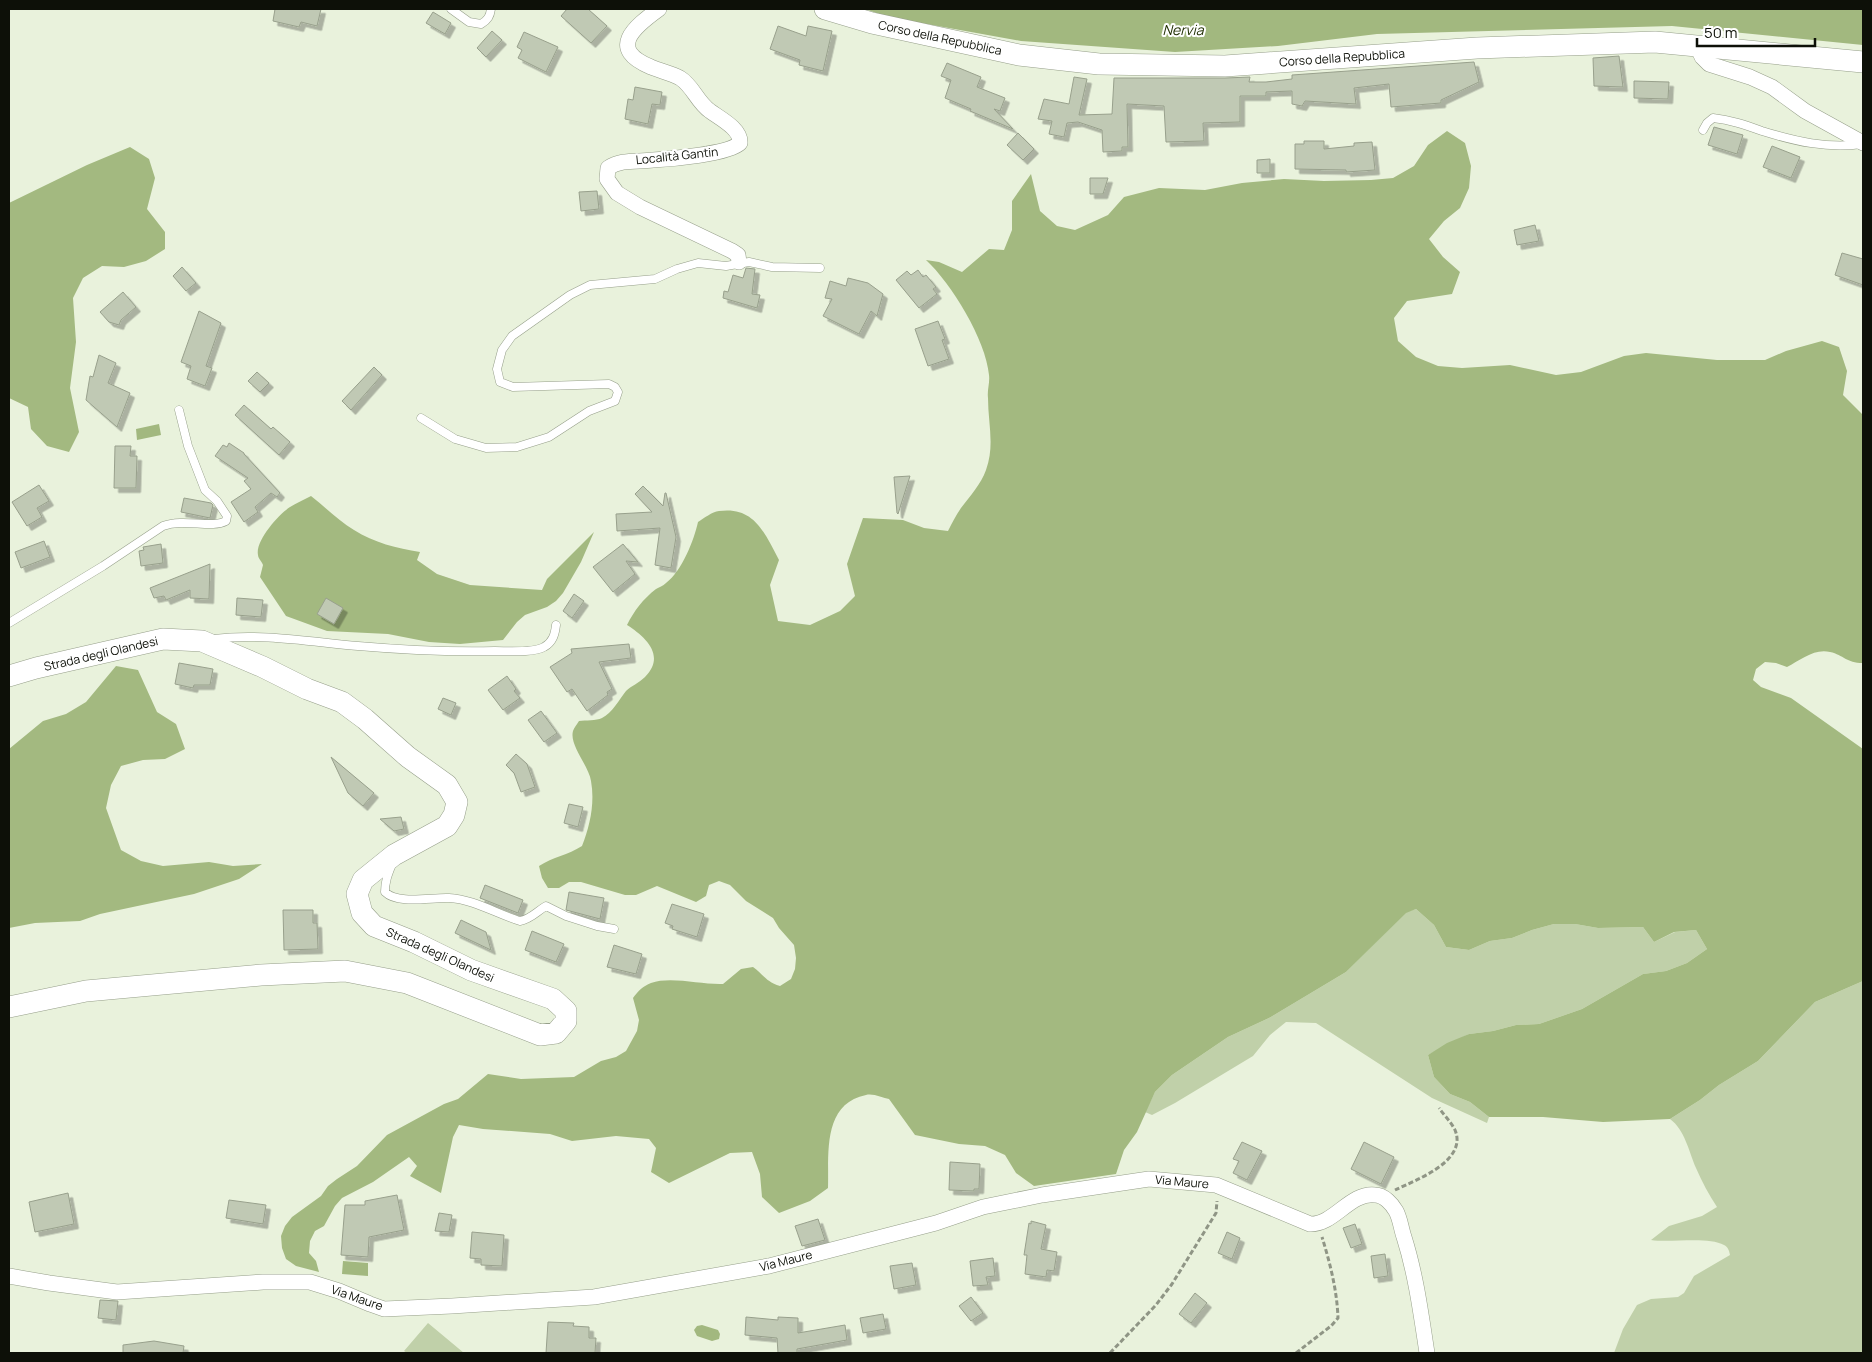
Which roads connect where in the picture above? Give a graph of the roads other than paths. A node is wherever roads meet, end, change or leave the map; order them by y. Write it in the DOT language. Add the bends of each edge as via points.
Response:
graph roads {
  1 [pos="451,9"];
  2 [pos="491,9"];
  3 [pos="659,9"];
  4 [pos="826,9"];
  5 [pos="1696,44"];
  6 [pos="1863,62"];
  7 [pos="1703,130"];
  8 [pos="1863,143"];
  9 [pos="739,262"];
  10 [pos="820,268"];
  11 [pos="179,410"];
  12 [pos="421,418"];
  13 [pos="9,622"];
  14 [pos="556,625"];
  15 [pos="202,641"];
  16 [pos="9,676"];
  17 [pos="394,855"];
  18 [pos="614,929"];
  19 [pos="9,1008"];
  20 [pos="9,1276"];
  21 [pos="1427,1353"];
  1 -- 2 [label="lane" via="475,24 486,21"];
  3 -- 9 [label="street, Località Gantin" via="631,32 627,48 634,58 689,84 705,108 736,131 740,143 736,148 724,151 616,162 608,168 607,180 617,193 640,207 732,250 738,255"];
  4 -- 5 [label="main road, Corso della Repubblica" via="872,23 1019,55 1099,64 1224,66 1477,48 1626,42"];
  5 -- 6 [label="main road, Corso della Repubblica"];
  5 -- 8 [label="street" via="1709,64 1772,87 1805,111"];
  7 -- 8 [label="lane" via="1713,118 1820,144 1844,147"];
  9 -- 10 [label="lane" via="772,267"];
  9 -- 12 [label="lane" via="726,266 698,263 655,279 590,285 570,295 512,336 502,350 497,369 500,382 513,387 609,384 617,389 615,401 589,411 549,437 517,447 486,448 455,439"];
  11 -- 13 [label="lane" via="188,446 205,490 225,513 226,521 214,524 174,522 163,526"];
  14 -- 15 [label="lane" via="551,642 543,648 524,651 449,652 234,637"];
  15 -- 16 [label="main road, Strada degli Olandesi" via="163,639"];
  15 -- 17 [label="main road, Strada degli Olandesi" via="342,702 447,785 457,802 447,826"];
  17 -- 18 [label="lane" via="385,886 385,892 390,896 408,900 462,900 520,921 529,919 546,906 566,916"];
  17 -- 19 [label="main road, Strada degli Olandesi" via="363,880 357,894 362,912 374,926 471,970 553,998 566,1011 566,1021 556,1032 540,1035 407,983 345,971 86,991"];
  20 -- 21 [label="street, Via Maure" via="117,1292 310,1282 384,1308 594,1297 768,1266 936,1223 983,1207 1149,1180 1216,1185 1310,1224 1326,1221 1364,1197 1376,1195 1386,1199 1396,1210 1414,1267"];
}
